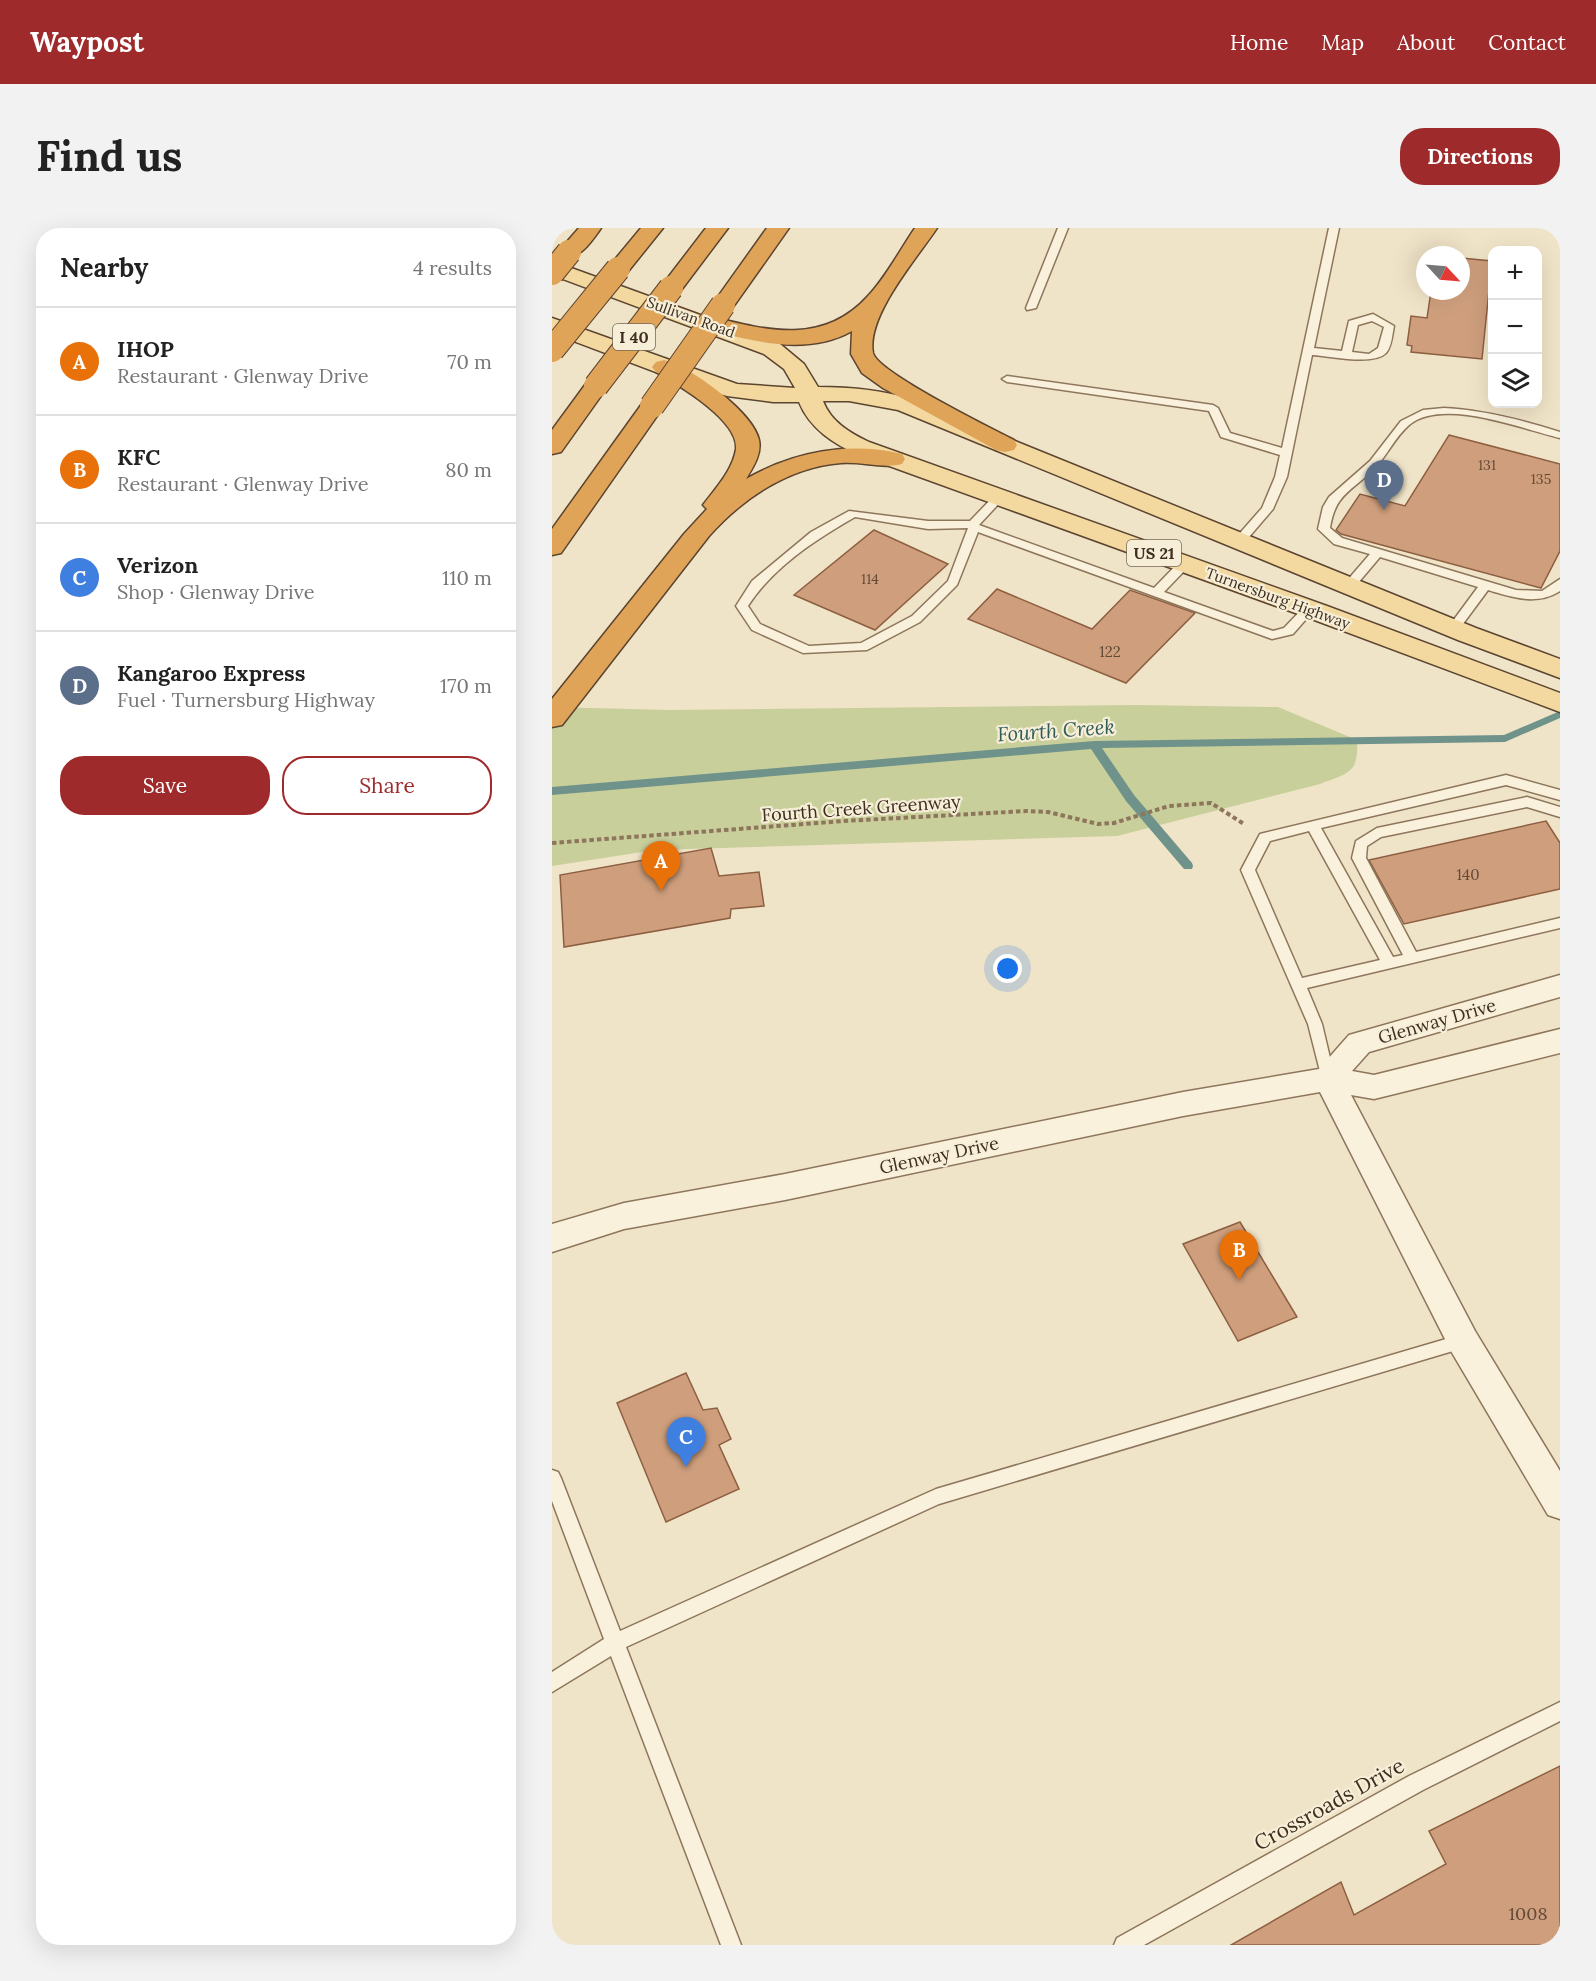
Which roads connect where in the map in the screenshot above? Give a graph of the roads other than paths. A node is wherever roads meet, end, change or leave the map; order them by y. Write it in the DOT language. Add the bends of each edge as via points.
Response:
graph roads {
  1 [pos="590,228"];
  2 [pos="652,228"];
  3 [pos="717,228"];
  4 [pos="778,228"];
  5 [pos="926,228"];
  6 [pos="1063,228"];
  7 [pos="1334,228"];
  8 [pos="552,270"];
  9 [pos="878,298"];
  10 [pos="1031,308"];
  11 [pos="705,322"];
  12 [pos="552,325"];
  13 [pos="552,350"];
  14 [pos="1308,351"];
  15 [pos="1346,354"];
  16 [pos="664,367"];
  17 [pos="1007,379"];
  18 [pos="809,394"];
  19 [pos="1560,435"];
  20 [pos="1005,446"];
  21 [pos="552,447"];
  22 [pos="1287,453"];
  23 [pos="893,459"];
  24 [pos="999,497"];
  25 [pos="974,526"];
  26 [pos="1239,541"];
  27 [pos="688,546"];
  28 [pos="552,548"];
  29 [pos="1376,554"];
  30 [pos="1184,564"];
  31 [pos="1349,586"];
  32 [pos="1485,586"];
  33 [pos="1557,587"];
  34 [pos="1155,594"];
  35 [pos="1309,609"];
  36 [pos="1460,632"];
  37 [pos="1560,669"];
  38 [pos="1560,703"];
  39 [pos="552,718"];
  40 [pos="1560,795"];
  41 [pos="1560,812"];
  42 [pos="1313,826"];
  43 [pos="1560,922"];
  44 [pos="1412,958"];
  45 [pos="1389,963"];
  46 [pos="1298,985"];
  47 [pos="1560,986"];
  48 [pos="1560,1041"];
  49 [pos="1328,1078"];
  50 [pos="552,1238"];
  51 [pos="1463,1341"];
  52 [pos="552,1478"];
  53 [pos="1560,1503"];
  54 [pos="616,1642"];
  55 [pos="552,1683"];
  56 [pos="1560,1711"];
  57 [pos="731,1945"];
  58 [pos="1124,1945"];
  1 -- 8 [label="highway, bridge"];
  2 -- 13 [label="highway, bridge"];
  3 -- 21 [label="highway, I 40, bridge"];
  4 -- 28 [label="highway, bridge"];
  5 -- 9 [label="highway"];
  6 -- 10 [label="lane"];
  7 -- 14 [label="lane"];
  8 -- 11 [label="main road, Sullivan Road / US 21"];
  9 -- 11 [label="highway" via="846,327 810,337 770,337"];
  9 -- 20 [label="highway" via="862,336 862,354 870,368"];
  11 -- 18 [label="main road, Sullivan Road / US 21" via="784,357 797,369"];
  12 -- 16 [label="main road, US 21"];
  14 -- 15 [label="lane"];
  14 -- 22 [label="lane"];
  15 -- 15 [label="lane" via="1379,355 1389,326 1373,317 1353,323"];
  16 -- 18 [label="main road, US 21" via="735,391"];
  16 -- 27 [label="highway" via="726,412 748,440 741,466"];
  17 -- 22 [label="lane" via="1213,408 1225,435"];
  18 -- 20 [label="main road, US 21" via="886,399"];
  18 -- 23 [label="main road, Sullivan Road / US 21" via="817,414 833,430 860,447"];
  19 -- 29 [label="lane" via="1464,412 1413,417 1397,430 1366,471 1336,495 1325,515 1323,530 1338,541"];
  20 -- 26 [label="main road, Turnersburg Highway / US 21"];
  22 -- 26 [label="lane" via="1273,500"];
  23 -- 24 [label="main road, Turnersburg Highway / US 21"];
  23 -- 27 [label="highway" via="841,455 787,467 728,503"];
  24 -- 25 [label="lane"];
  24 -- 30 [label="main road, Turnersburg Highway / US 21"];
  25 -- 25 [label="lane" via="953,582 916,620 863,647 807,650 756,627 742,606 756,584 814,535 853,513 928,525"];
  25 -- 34 [label="lane"];
  26 -- 31 [label="main road, Turnersburg Highway / US 21"];
  27 -- 39 [label="highway"];
  29 -- 31 [label="lane"];
  29 -- 32 [label="lane"];
  30 -- 34 [label="lane"];
  30 -- 35 [label="main road, Turnersburg Highway / US 21"];
  31 -- 36 [label="main road, Turnersburg Highway / US 21"];
  32 -- 33 [label="lane" via="1537,597"];
  32 -- 36 [label="lane"];
  34 -- 35 [label="lane" via="1280,636"];
  35 -- 38 [label="main road, Turnersburg Highway / US 21"];
  36 -- 37 [label="main road, Turnersburg Highway / US 21"];
  40 -- 42 [label="lane" via="1506,780"];
  41 -- 44 [label="lane" via="1527,802 1377,833 1361,844 1359,858"];
  42 -- 45 [label="lane"];
  42 -- 46 [label="lane" via="1265,837 1248,870"];
  43 -- 44 [label="lane"];
  44 -- 45 [label="lane"];
  45 -- 46 [label="lane"];
  46 -- 49 [label="lane" via="1315,1024"];
  47 -- 49 [label="street, Glenway Drive" via="1359,1042"];
  48 -- 49 [label="street, Glenway Drive" via="1374,1087"];
  49 -- 50 [label="street, Glenway Drive" via="624,1216"];
  49 -- 51 [label="street"];
  51 -- 53 [label="street"];
  51 -- 54 [label="lane" via="936,1497"];
  52 -- 54 [label="lane"];
  54 -- 55 [label="lane"];
  54 -- 57 [label="lane"];
  56 -- 58 [label="lane, Crossroads Drive" via="1416,1783"];
}
